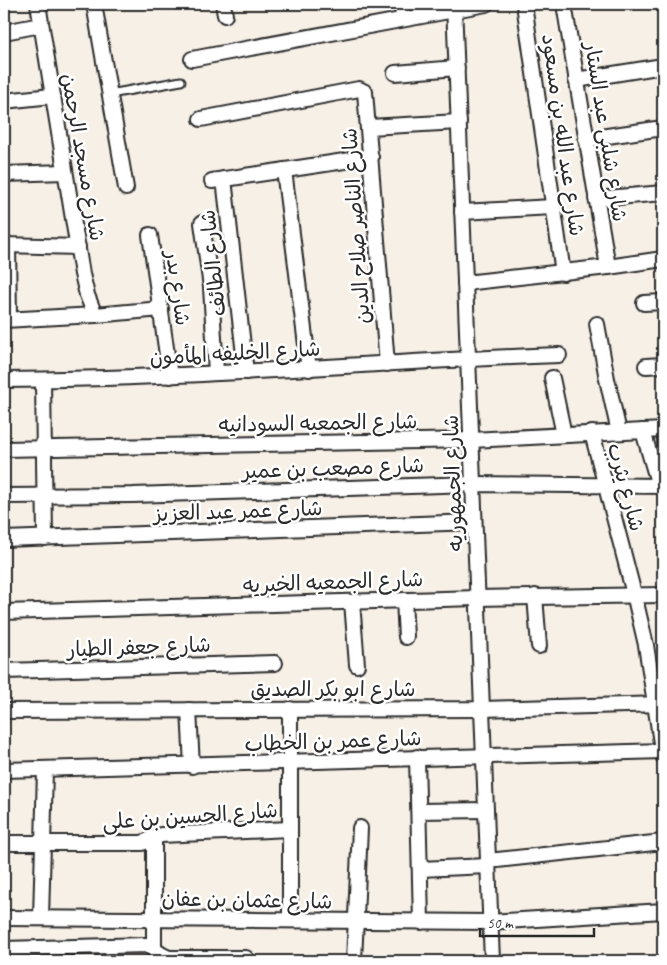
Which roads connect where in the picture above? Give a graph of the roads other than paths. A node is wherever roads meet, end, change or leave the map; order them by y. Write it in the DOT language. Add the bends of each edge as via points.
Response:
graph roads {
  1 [pos="38,4"];
  2 [pos="94,4"];
  3 [pos="401,4"];
  4 [pos="486,4"];
  5 [pos="524,4"];
  6 [pos="564,4"];
  7 [pos="454,6"];
  8 [pos="404,18"];
  9 [pos="41,25"];
  10 [pos="4,32"];
  11 [pos="192,59"];
  12 [pos="663,66"];
  13 [pos="456,68"];
  14 [pos="395,73"];
  15 [pos="576,80"];
  16 [pos="181,81"];
  17 [pos="110,94"];
  18 [pos="52,96"];
  19 [pos="4,101"];
  20 [pos="201,119"];
  21 [pos="459,122"];
  22 [pos="369,126"];
  23 [pos="663,128"];
  24 [pos="586,139"];
  25 [pos="371,157"];
  26 [pos="284,170"];
  27 [pos="65,172"];
  28 [pos="4,174"];
  29 [pos="126,188"];
  30 [pos="663,193"];
  31 [pos="596,199"];
  32 [pos="553,206"];
  33 [pos="462,212"];
  34 [pos="202,223"];
  35 [pos="150,235"];
  36 [pos="6,245"];
  37 [pos="78,247"];
  38 [pos="663,259"];
  39 [pos="608,267"];
  40 [pos="563,273"];
  41 [pos="465,283"];
  42 [pos="663,302"];
  43 [pos="644,303"];
  44 [pos="160,309"];
  45 [pos="95,315"];
  46 [pos="6,320"];
  47 [pos="597,324"];
  48 [pos="558,355"];
  49 [pos="468,358"];
  50 [pos="387,364"];
  51 [pos="663,365"];
  52 [pos="646,366"];
  53 [pos="309,369"];
  54 [pos="246,372"];
  55 [pos="216,373"];
  56 [pos="170,376"];
  57 [pos="552,378"];
  58 [pos="4,380"];
  59 [pos="43,380"];
  60 [pos="663,430"];
  61 [pos="643,431"];
  62 [pos="619,432"];
  63 [pos="592,433"];
  64 [pos="564,435"];
  65 [pos="471,440"];
  66 [pos="44,449"];
  67 [pos="4,450"];
  68 [pos="473,484"];
  69 [pos="605,486"];
  70 [pos="661,486"];
  71 [pos="4,496"];
  72 [pos="45,496"];
  73 [pos="474,522"];
  74 [pos="45,538"];
  75 [pos="4,539"];
  76 [pos="634,594"];
  77 [pos="663,595"];
  78 [pos="536,596"];
  79 [pos="477,598"];
  80 [pos="404,600"];
  81 [pos="352,602"];
  82 [pos="4,612"];
  83 [pos="406,637"];
  84 [pos="539,646"];
  85 [pos="275,663"];
  86 [pos="358,665"];
  87 [pos="4,671"];
  88 [pos="660,704"];
  89 [pos="290,709"];
  90 [pos="482,709"];
  91 [pos="189,710"];
  92 [pos="4,711"];
  93 [pos="663,752"];
  94 [pos="418,757"];
  95 [pos="484,757"];
  96 [pos="290,762"];
  97 [pos="192,766"];
  98 [pos="4,770"];
  99 [pos="46,770"];
  100 [pos="486,810"];
  101 [pos="419,811"];
  102 [pos="360,828"];
  103 [pos="289,829"];
  104 [pos="154,837"];
  105 [pos="44,842"];
  106 [pos="663,842"];
  107 [pos="4,843"];
  108 [pos="488,863"];
  109 [pos="420,868"];
  110 [pos="663,911"];
  111 [pos="4,918"];
  112 [pos="41,918"];
  113 [pos="154,919"];
  114 [pos="290,920"];
  115 [pos="356,921"];
  116 [pos="421,922"];
  117 [pos="490,922"];
  118 [pos="4,949"];
  119 [pos="154,950"];
  120 [pos="246,958"];
  121 [pos="354,961"];
  122 [pos="492,961"];
  1 -- 9 [label="street, شارع مسجد الرحمن"];
  2 -- 17 [label="street"];
  3 -- 8 [label="street"];
  4 -- 7 [label="street"];
  5 -- 32 [label="street, شارع عبد الله بن مسعود"];
  6 -- 15 [label="street, شارع شلبى عبد الستار"];
  7 -- 8 [label="street"];
  7 -- 13 [label="street, شارع الجمهوريه"];
  8 -- 11 [label="street"];
  9 -- 10 [label="street"];
  9 -- 18 [label="street, شارع مسجد الرحمن"];
  12 -- 15 [label="street"];
  13 -- 14 [label="street"];
  13 -- 21 [label="street, شارع الجمهوريه"];
  15 -- 24 [label="street, شارع شلبى عبد الستار"];
  16 -- 17 [label="lane"];
  17 -- 29 [label="street"];
  18 -- 19 [label="street"];
  18 -- 27 [label="street, شارع مسجد الرحمن"];
  20 -- 22 [label="street, شارع الناصر صلاح الدين" via="359,89 366,94"];
  21 -- 22 [label="street"];
  21 -- 33 [label="street, شارع الجمهوريه"];
  22 -- 25 [label="street, شارع الناصر صلاح الدين"];
  23 -- 24 [label="street"];
  24 -- 31 [label="street, شارع شلبى عبد الستار"];
  25 -- 26 [label="street"];
  25 -- 50 [label="street, شارع الناصر صلاح الدين"];
  26 -- 53 [label="street"];
  26 -- 54 [label="street, شارع الطائف" via="218,180"];
  27 -- 28 [label="street"];
  27 -- 37 [label="street, شارع مسجد الرحمن"];
  30 -- 31 [label="street"];
  31 -- 39 [label="street, شارع شلبى عبد الستار"];
  32 -- 33 [label="street"];
  32 -- 40 [label="street, شارع عبد الله بن مسعود"];
  33 -- 41 [label="street, شارع الجمهوريه"];
  34 -- 55 [label="street"];
  35 -- 44 [label="street, شارع بدر"];
  36 -- 37 [label="street"];
  36 -- 46 [label="street"];
  37 -- 45 [label="street, شارع مسجد الرحمن"];
  38 -- 39 [label="street"];
  39 -- 40 [label="street"];
  40 -- 41 [label="street"];
  41 -- 49 [label="street, شارع الجمهوريه"];
  42 -- 43 [label="street"];
  44 -- 45 [label="street"];
  44 -- 56 [label="street, شارع بدر"];
  45 -- 46 [label="street"];
  47 -- 62 [label="street"];
  48 -- 49 [label="street, شارع الخليفه المأمون"];
  49 -- 50 [label="street, شارع الخليفه المأمون"];
  49 -- 65 [label="street, شارع الجمهوريه"];
  50 -- 53 [label="street, شارع الخليفه المأمون"];
  51 -- 52 [label="street"];
  53 -- 54 [label="street, شارع الخليفه المأمون"];
  54 -- 55 [label="street, شارع الخليفه المأمون"];
  55 -- 56 [label="street, شارع الخليفه المأمون"];
  56 -- 59 [label="street, شارع الخليفه المأمون"];
  57 -- 64 [label="street"];
  58 -- 59 [label="street, شارع الخليفه المأمون"];
  59 -- 66 [label="street"];
  60 -- 61 [label="street, شارع الجمعيه السودانيه"];
  61 -- 62 [label="street, شارع الجمعيه السودانيه"];
  61 -- 70 [label="street"];
  62 -- 63 [label="street, شارع الجمعيه السودانيه"];
  63 -- 64 [label="street, شارع الجمعيه السودانيه"];
  63 -- 69 [label="street, شارع يثرب"];
  64 -- 65 [label="street, شارع الجمعيه السودانيه"];
  65 -- 66 [label="street, شارع الجمعيه السودانيه"];
  65 -- 68 [label="street, شارع الجمهوريه"];
  66 -- 67 [label="street, شارع الجمعيه السودانيه"];
  66 -- 72 [label="street"];
  68 -- 69 [label="street, شارع مصعب بن عمير"];
  68 -- 72 [label="street, شارع مصعب بن عمير"];
  68 -- 73 [label="street, شارع الجمهوريه"];
  69 -- 70 [label="street, شارع مصعب بن عمير"];
  69 -- 76 [label="street, شارع يثرب"];
  71 -- 72 [label="street, شارع مصعب بن عمير"];
  72 -- 74 [label="street"];
  73 -- 74 [label="street, شارع عمر عبد العزيز"];
  73 -- 79 [label="street, شارع الجمهوريه"];
  74 -- 75 [label="street, شارع عمر عبد العزيز"];
  76 -- 77 [label="street, شارع الجمعيه الخيريه"];
  76 -- 78 [label="street, شارع الجمعيه الخيريه"];
  76 -- 88 [label="street, شارع يثرب"];
  78 -- 79 [label="street, شارع الجمعيه الخيريه"];
  78 -- 84 [label="street"];
  79 -- 80 [label="street, شارع الجمعيه الخيريه"];
  79 -- 90 [label="street, شارع الجمهوريه"];
  80 -- 81 [label="street, شارع الجمعيه الخيريه"];
  80 -- 83 [label="street"];
  81 -- 82 [label="street, شارع الجمعيه الخيريه"];
  81 -- 86 [label="street"];
  85 -- 87 [label="street, شارع جعفر الطيار"];
  88 -- 90 [label="street, شارع ابو بكر الصديق"];
  88 -- 93 [label="street, شارع يثرب"];
  89 -- 90 [label="street, شارع ابو بكر الصديق"];
  89 -- 91 [label="street, شارع ابو بكر الصديق"];
  89 -- 96 [label="street"];
  90 -- 95 [label="street, شارع الجمهوريه"];
  91 -- 92 [label="street, شارع ابو بكر الصديق"];
  91 -- 97 [label="street"];
  93 -- 95 [label="street, شارع عمر بن الخطاب"];
  94 -- 95 [label="street, شارع عمر بن الخطاب"];
  94 -- 96 [label="street, شارع عمر بن الخطاب"];
  94 -- 101 [label="street"];
  95 -- 100 [label="street, شارع الجمهوريه"];
  96 -- 97 [label="street, شارع عمر بن الخطاب"];
  96 -- 103 [label="street"];
  97 -- 99 [label="street, شارع عمر بن الخطاب"];
  98 -- 99 [label="street, شارع عمر بن الخطاب"];
  99 -- 105 [label="street"];
  100 -- 101 [label="street"];
  100 -- 108 [label="street, شارع الجمهوريه"];
  101 -- 109 [label="street"];
  102 -- 115 [label="street"];
  103 -- 104 [label="street, شارع الحسين بن على"];
  103 -- 114 [label="street"];
  104 -- 105 [label="street, شارع الحسين بن على" via="142,843"];
  104 -- 113 [label="street"];
  105 -- 107 [label="street, شارع الحسين بن على"];
  105 -- 112 [label="street"];
  106 -- 108 [label="street"];
  108 -- 109 [label="street"];
  108 -- 117 [label="street, شارع الجمهوريه"];
  109 -- 116 [label="street"];
  110 -- 117 [label="street, شارع عثمان بن عفان"];
  111 -- 112 [label="street, شارع عثمان بن عفان"];
  112 -- 113 [label="street, شارع عثمان بن عفان"];
  113 -- 114 [label="street, شارع عثمان بن عفان"];
  113 -- 119 [label="street"];
  114 -- 115 [label="street, شارع عثمان بن عفان"];
  115 -- 116 [label="street, شارع عثمان بن عفان"];
  115 -- 121 [label="street"];
  116 -- 117 [label="street, شارع عثمان بن عفان"];
  117 -- 122 [label="street, شارع الجمهوريه"];
  118 -- 119 [label="street" via="146,946"];
  119 -- 120 [label="street" via="170,958"];
}
